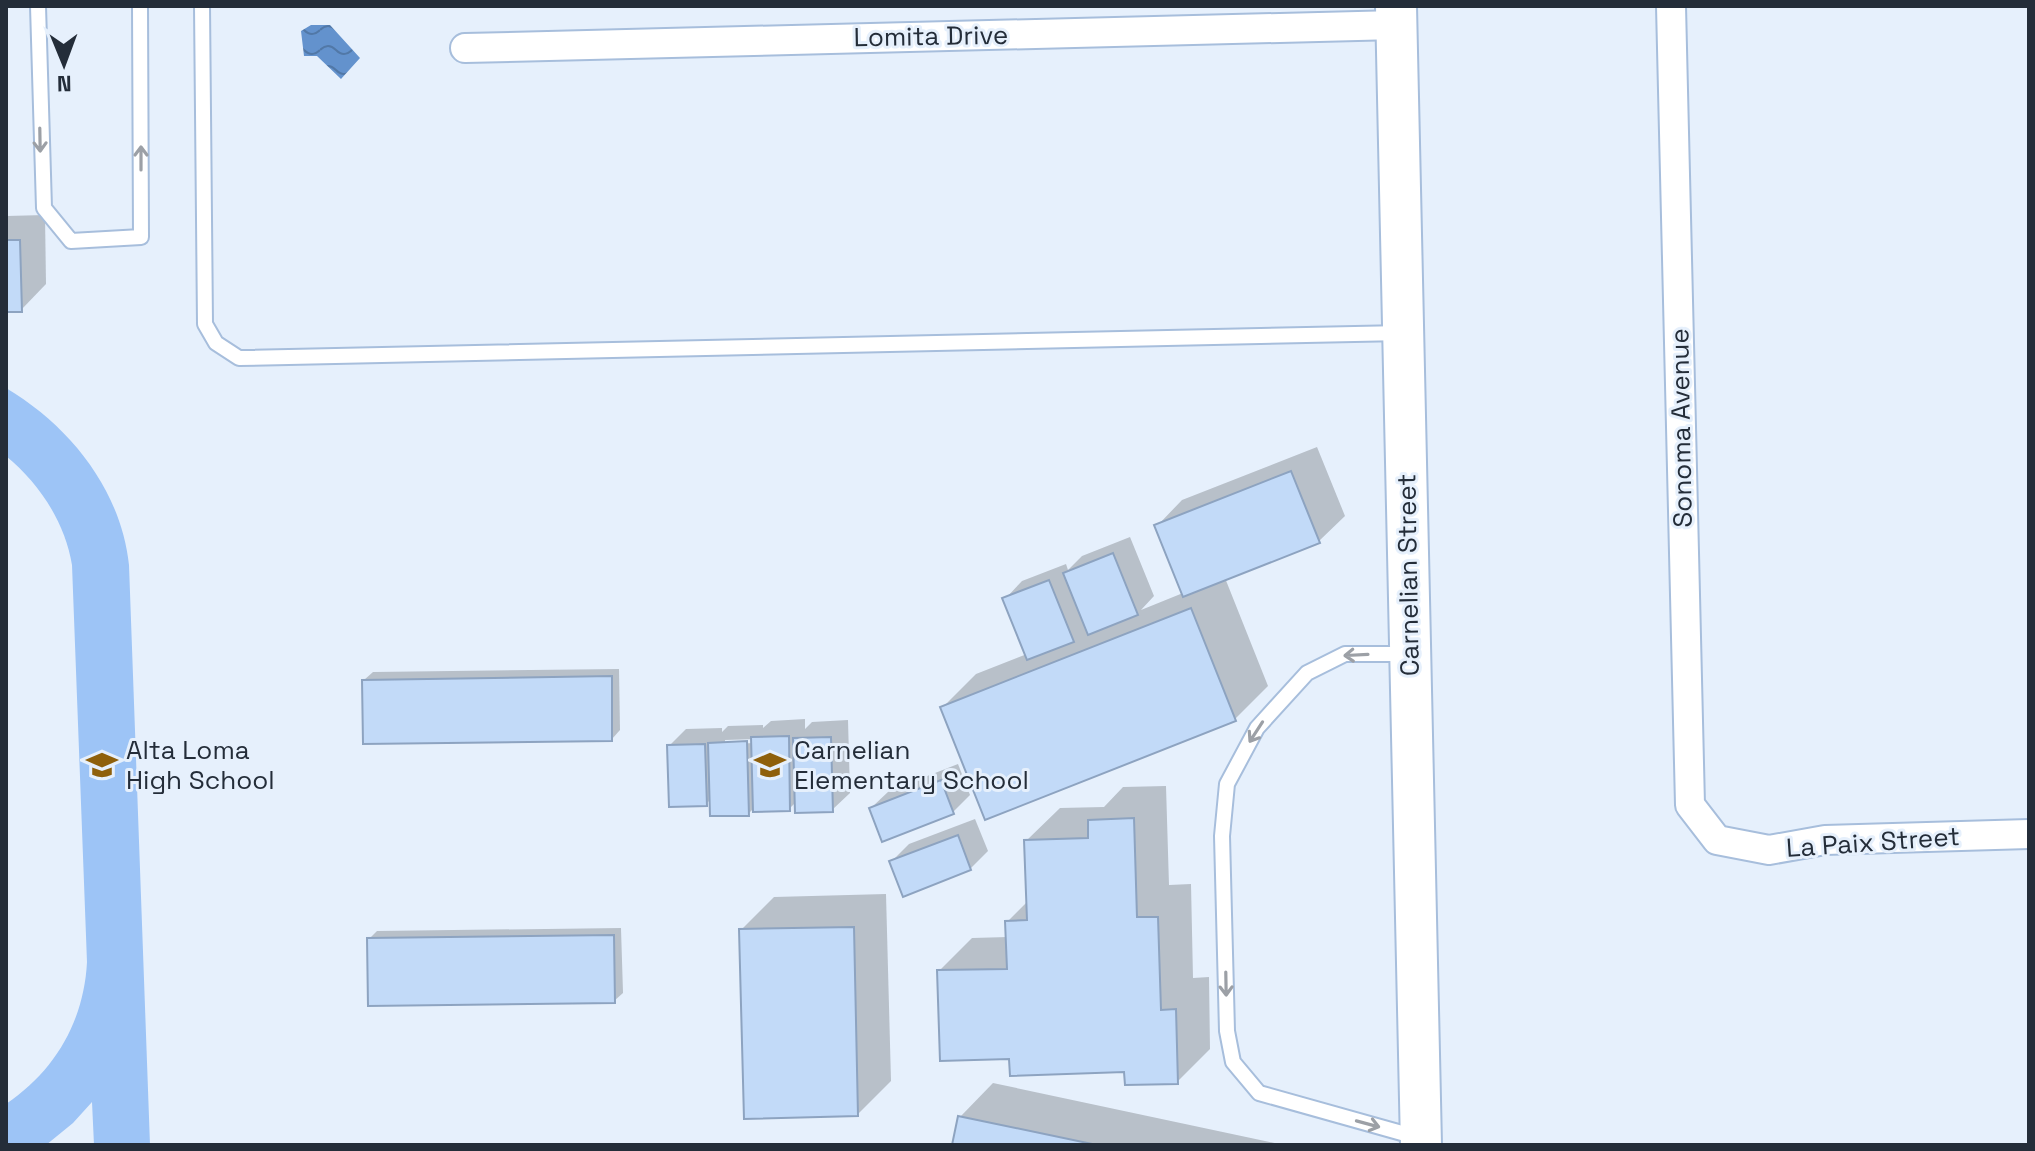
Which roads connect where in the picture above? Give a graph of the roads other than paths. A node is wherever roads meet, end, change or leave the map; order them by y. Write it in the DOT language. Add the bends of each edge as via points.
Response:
graph roads {
  1 [pos="38,6"];
  2 [pos="140,6"];
  3 [pos="202,6"];
  4 [pos="1671,6"];
  5 [pos="1397,16"];
  6 [pos="465,48"];
  7 [pos="1403,333"];
  8 [pos="1410,654"];
  9 [pos="2029,834"];
  10 [pos="1717,840"];
  11 [pos="1420,1142"];
  1 -- 2 [label="lane, one-way" via="44,208 71,241 141,237"];
  3 -- 7 [label="lane" via="205,324 216,343 239,358"];
  4 -- 10 [label="street, Sonoma Avenue" via="1690,805"];
  5 -- 6 [label="street, Lomita Drive"];
  5 -- 7 [label="main road, Carnelian Street"];
  7 -- 8 [label="main road, Carnelian Street"];
  8 -- 11 [label="main road, Carnelian Street"];
  8 -- 11 [label="lane, one-way" via="1345,654 1307,673 1257,728 1227,784 1222,836 1227,1031 1233,1062 1259,1093"];
  9 -- 10 [label="street, La Paix Street" via="1825,840 1769,850"];
}
